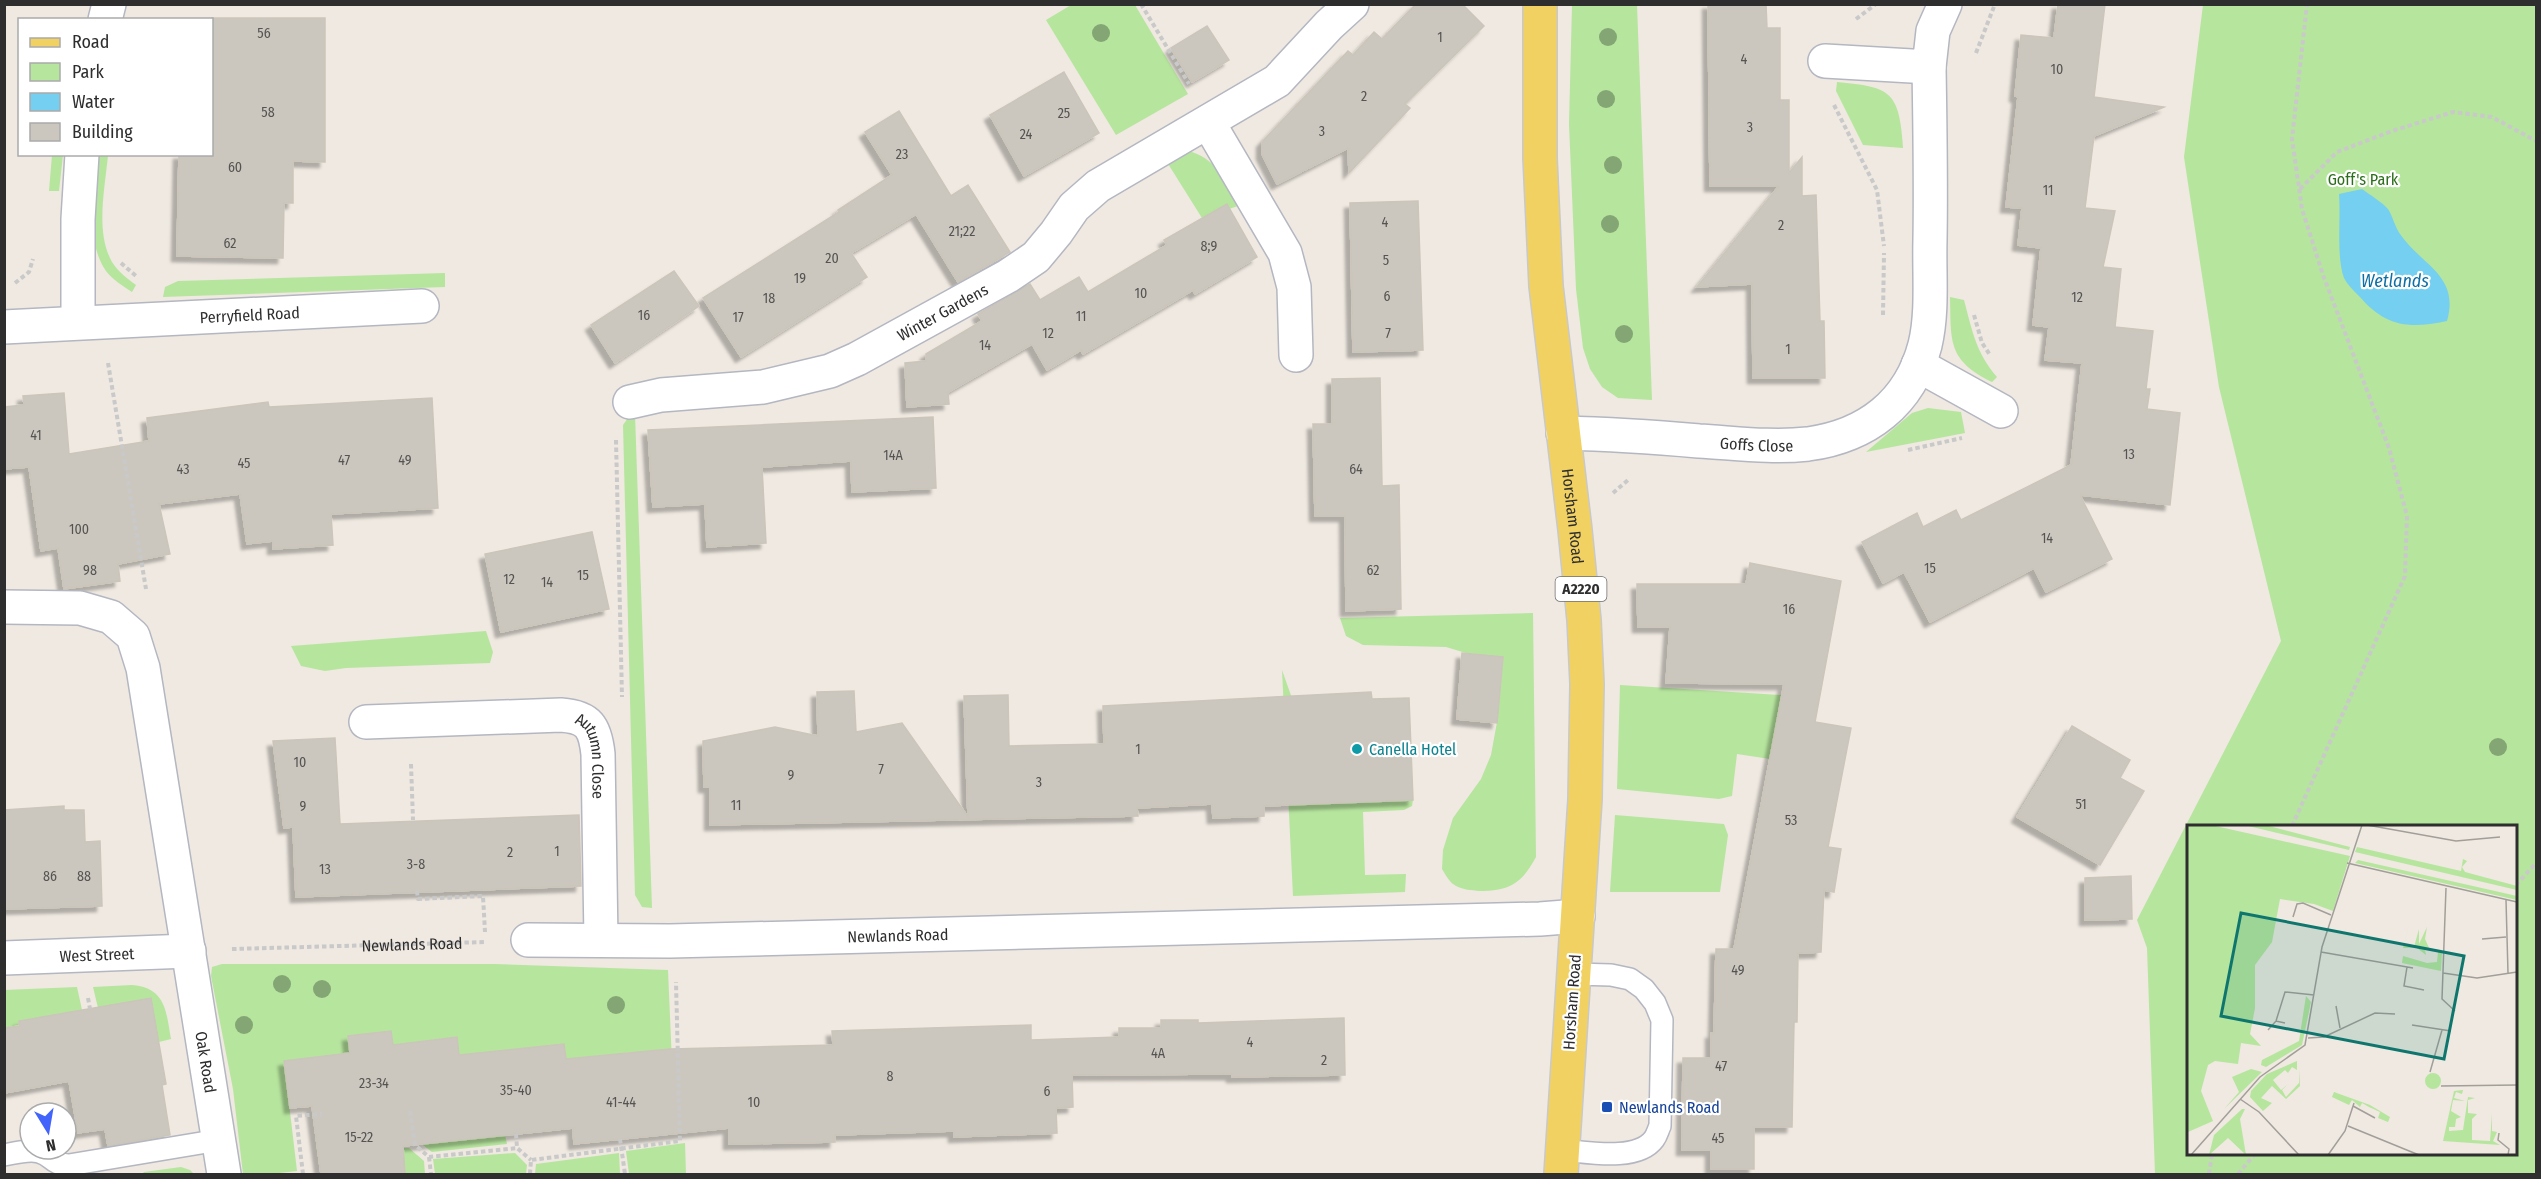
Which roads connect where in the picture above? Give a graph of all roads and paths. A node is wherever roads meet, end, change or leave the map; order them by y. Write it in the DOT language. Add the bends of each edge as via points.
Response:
graph roads {
  1 [pos="1141,4"];
  2 [pos="1352,4"];
  3 [pos="1540,4"];
  4 [pos="1876,4"];
  5 [pos="1945,4"];
  6 [pos="2307,4"];
  7 [pos="1825,61"];
  8 [pos="1929,67"];
  9 [pos="1208,122"];
  10 [pos="2536,141"];
  11 [pos="82,156"];
  12 [pos="2300,190"];
  13 [pos="118,258"];
  14 [pos="422,306"];
  15 [pos="1883,319"];
  16 [pos="128,321"];
  17 [pos="78,322"];
  18 [pos="4,327"];
  19 [pos="1296,355"];
  20 [pos="1918,365"];
  21 [pos="630,402"];
  22 [pos="2001,411"];
  23 [pos="1563,433"];
  24 [pos="146,590"];
  25 [pos="4,607"];
  26 [pos="622,706"];
  27 [pos="409,720"];
  28 [pos="366,722"];
  29 [pos="413,820"];
  30 [pos="2292,825"];
  31 [pos="2536,863"];
  32 [pos="2517,884"];
  33 [pos="417,891"];
  34 [pos="1578,916"];
  35 [pos="528,940"];
  36 [pos="601,940"];
  37 [pos="675,940"];
  38 [pos="485,942"];
  39 [pos="230,949"];
  40 [pos="189,951"];
  41 [pos="4,958"];
  42 [pos="1575,974"];
  43 [pos="410,1111"];
  44 [pos="322,1114"];
  45 [pos="516,1134"];
  46 [pos="620,1139"];
  47 [pos="219,1140"];
  48 [pos="517,1148"];
  49 [pos="622,1148"];
  50 [pos="4,1155"];
  51 [pos="2212,1155"];
  52 [pos="2254,1155"];
  53 [pos="429,1157"];
  54 [pos="531,1160"];
  55 [pos="1561,1162"];
  56 [pos="224,1174"];
  57 [pos="303,1174"];
  58 [pos="431,1174"];
  59 [pos="530,1174"];
  60 [pos="625,1174"];
  61 [pos="2209,1174"];
  62 [pos="2238,1174"];
  1 -- 9 [label="path"];
  2 -- 9 [label="street, Winter Gardens" via="1277,81"];
  3 -- 23 [label="main road, Horsham Road / A2220" via="1540,158 1546,286"];
  4 -- 7 [label="path" via="1827,40"];
  5 -- 8 [label="street, Goffs Close" via="1933,31"];
  6 -- 12 [label="path" via="2292,139"];
  7 -- 8 [label="street"];
  7 -- 15 [label="path" via="1823,82 1876,190 1884,242"];
  8 -- 20 [label="street, Goffs Close" via="1929,314"];
  9 -- 19 [label="street" via="1285,253 1294,287"];
  9 -- 21 [label="street, Winter Gardens" via="1098,186 1074,207 1036,257 1008,276 857,359 764,387 662,395"];
  10 -- 12 [label="path" via="2492,117 2453,112 2337,152"];
  11 -- 17 [label="street"];
  12 -- 30 [label="path" via="2323,275 2389,448 2407,516 2405,576"];
  13 -- 16 [label="path" via="144,282"];
  14 -- 16 [label="street, Perryfield Road"];
  16 -- 17 [label="street, Perryfield Road"];
  16 -- 24 [label="path" via="105,348"];
  17 -- 18 [label="street, Perryfield Road"];
  20 -- 22 [label="street"];
  20 -- 23 [label="street, Goffs Close" via="1890,408 1867,426 1839,439 1770,446"];
  21 -- 26 [label="path" via="619,417 616,436"];
  23 -- 34 [label="main road, Horsham Road / A2220" via="1587,684"];
  25 -- 40 [label="street, Oak Road" via="80,608 111,617 133,636 143,668"];
  27 -- 28 [label="street, Autumn Close"];
  27 -- 29 [label="path"];
  27 -- 36 [label="street, Autumn Close" via="561,715 576,716 588,723 596,736 598,754"];
  31 -- 32 [label="path"];
  33 -- 38 [label="path" via="418,899 483,896"];
  34 -- 37 [label="street, Newlands Road"];
  34 -- 42 [label="main road, Horsham Road / A2220"];
  35 -- 36 [label="street, Newlands Road"];
  35 -- 38 [label="path, Newlands Road"];
  36 -- 37 [label="street, Newlands Road"];
  37 -- 49 [label="path" via="680,1141"];
  38 -- 39 [label="path, Newlands Road"];
  40 -- 41 [label="street, West Street"];
  40 -- 47 [label="street, Oak Road"];
  42 -- 55 [label="main road, Horsham Road / A2220"];
  42 -- 55 [label="lane" via="1630,979 1644,988 1655,1003 1662,1020 1660,1126 1654,1139 1640,1150"];
  43 -- 53 [label="path" via="415,1145"];
  44 -- 57 [label="path" via="296,1116"];
  45 -- 48 [label="path"];
  46 -- 49 [label="path"];
  47 -- 50 [label="lane" via="60,1165 42,1152"];
  47 -- 56 [label="street, Oak Road"];
  48 -- 53 [label="path"];
  48 -- 54 [label="path"];
  49 -- 54 [label="path"];
  49 -- 60 [label="path"];
  51 -- 61 [label="path"];
  52 -- 62 [label="path"];
  53 -- 58 [label="path"];
  54 -- 59 [label="path"];
}
